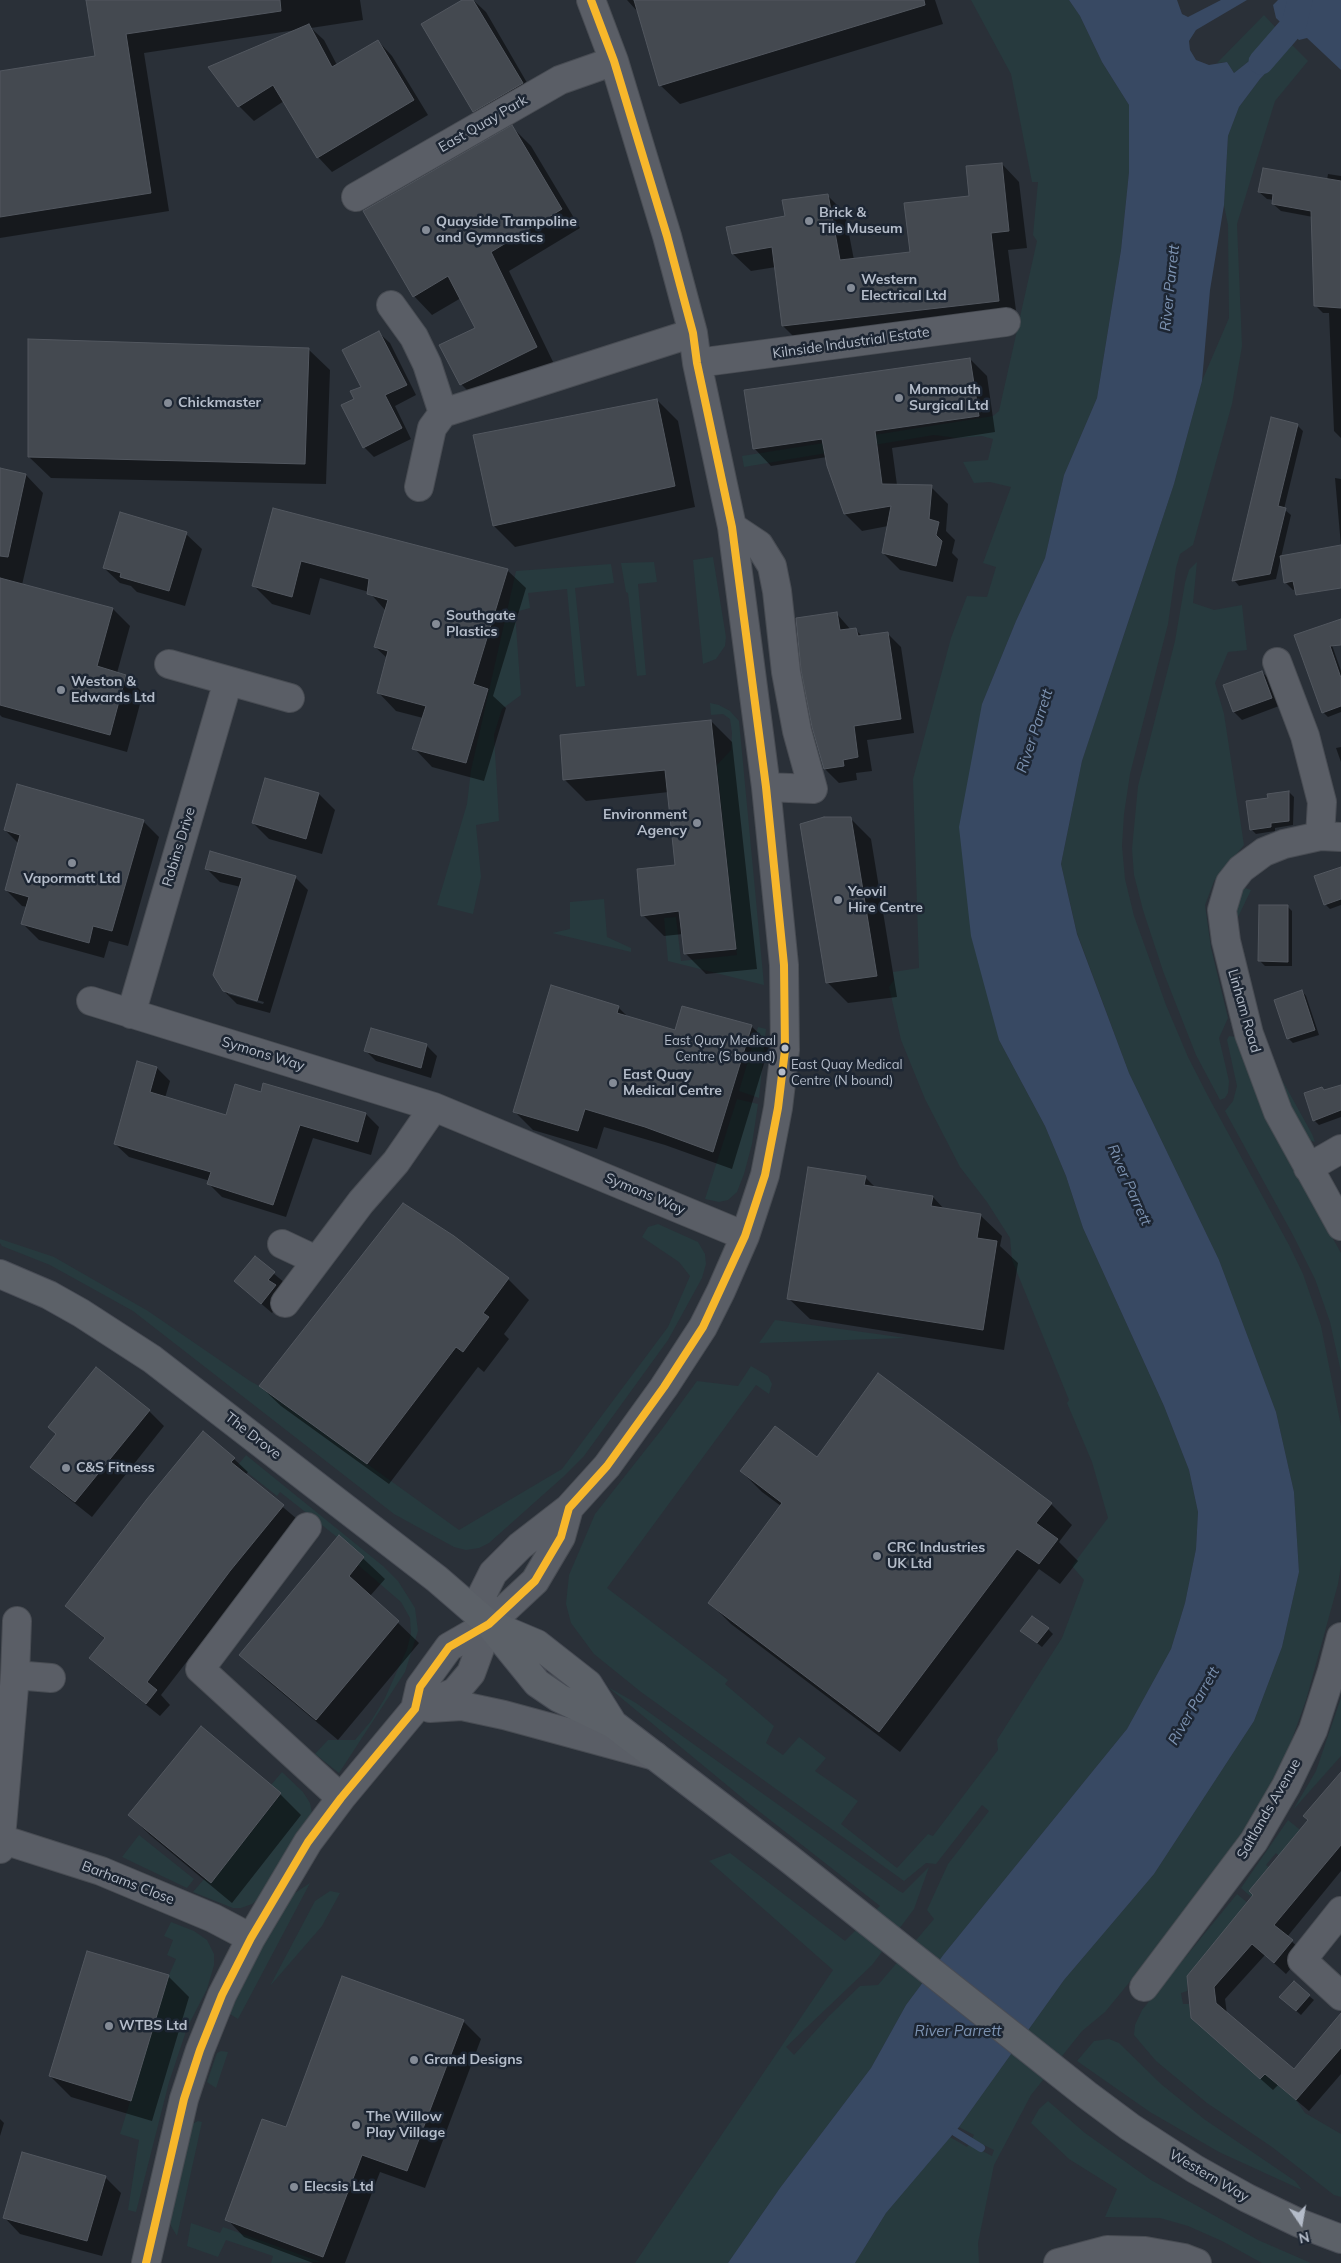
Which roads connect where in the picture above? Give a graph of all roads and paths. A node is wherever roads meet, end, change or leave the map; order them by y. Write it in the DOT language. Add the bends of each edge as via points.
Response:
graph roads {
  1 [pos="591,0"];
  2 [pos="614,62"];
  3 [pos="356,197"];
  4 [pos="391,305"];
  5 [pos="1006,322"];
  6 [pos="693,333"];
  7 [pos="697,363"];
  8 [pos="443,413"];
  9 [pos="420,487"];
  10 [pos="732,528"];
  11 [pos="1277,662"];
  12 [pos="169,664"];
  13 [pos="228,681"];
  14 [pos="290,698"];
  15 [pos="766,788"];
  16 [pos="1330,836"];
  17 [pos="91,1001"];
  18 [pos="130,1014"];
  19 [pos="434,1107"];
  20 [pos="1341,1149"];
  21 [pos="1308,1168"];
  22 [pos="1341,1226"];
  23 [pos="745,1236"];
  24 [pos="282,1244"];
  25 [pos="316,1260"];
  26 [pos="0,1274"];
  27 [pos="286,1303"];
  28 [pos="569,1508"];
  29 [pos="307,1527"];
  30 [pos="17,1621"];
  31 [pos="489,1624"];
  32 [pos="1341,1637"];
  33 [pos="15,1675"];
  34 [pos="51,1678"];
  35 [pos="415,1709"];
  36 [pos="655,1756"];
  37 [pos="341,1798"];
  38 [pos="1,1844"];
  39 [pos="1341,1911"];
  40 [pos="857,1914"];
  41 [pos="251,1938"];
  42 [pos="1144,1987"];
  43 [pos="1341,1996"];
  44 [pos="1341,2239"];
  45 [pos="146,2263"];
  46 [pos="1058,2263"];
  47 [pos="1197,2263"];
  1 -- 2 [label="street"];
  2 -- 3 [label="street, East Quay Park" via="560,80"];
  2 -- 6 [label="street"];
  4 -- 8 [label="street" via="414,337 427,364"];
  5 -- 7 [label="street, Kilnside Industrial Estate"];
  6 -- 7 [label="street"];
  6 -- 8 [label="street"];
  7 -- 10 [label="street"];
  8 -- 9 [label="street" via="432,428"];
  10 -- 15 [label="street"];
  10 -- 15 [label="street" via="759,545 772,566 786,672 797,731 813,789"];
  11 -- 16 [label="street, Linham Road" via="1305,736"];
  12 -- 13 [label="street"];
  13 -- 14 [label="street"];
  13 -- 18 [label="street, Robins Drive"];
  15 -- 23 [label="street" via="784,965 785,1050 765,1175"];
  16 -- 21 [label="street, Linham Road" via="1284,844 1264,852 1241,869 1230,883 1222,910 1226,942 1248,1034 1278,1112"];
  17 -- 18 [label="street, Symons Way"];
  18 -- 19 [label="street, Symons Way"];
  19 -- 23 [label="street, Symons Way"];
  19 -- 25 [label="street" via="396,1162"];
  20 -- 21 [label="street"];
  21 -- 22 [label="street, Linham Road"];
  23 -- 28 [label="street" via="703,1327 607,1466"];
  24 -- 25 [label="street"];
  25 -- 27 [label="street"];
  26 -- 31 [label="main road, The Drove" via="73,1308 152,1359 429,1572"];
  28 -- 31 [label="street" via="561,1537 535,1581"];
  28 -- 31 [label="street" via="520,1546 492,1573 482,1595"];
  29 -- 37 [label="street" via="200,1669"];
  30 -- 33 [label="street, Barhams Close"];
  31 -- 35 [label="street" via="449,1647 420,1686"];
  31 -- 36 [label="main road, The Drove" via="536,1684 613,1724"];
  32 -- 42 [label="street, Saltlands Avenue" via="1313,1730 1286,1786 1254,1841"];
  33 -- 34 [label="street"];
  33 -- 38 [label="street, Barhams Close"];
  35 -- 36 [label="street" via="462,1706 504,1714"];
  35 -- 37 [label="street"];
  36 -- 40 [label="main road, The Drove"];
  37 -- 41 [label="street" via="308,1842"];
  38 -- 41 [label="street, Barhams Close" via="101,1871 213,1918"];
  39 -- 43 [label="street" via="1302,1960"];
  40 -- 44 [label="main road, Western Way" via="1086,2095 1164,2150 1223,2185 1298,2223"];
  41 -- 45 [label="street" via="222,1995 184,2099"];
  46 -- 47 [label="street" via="1106,2250 1144,2251"];
}
